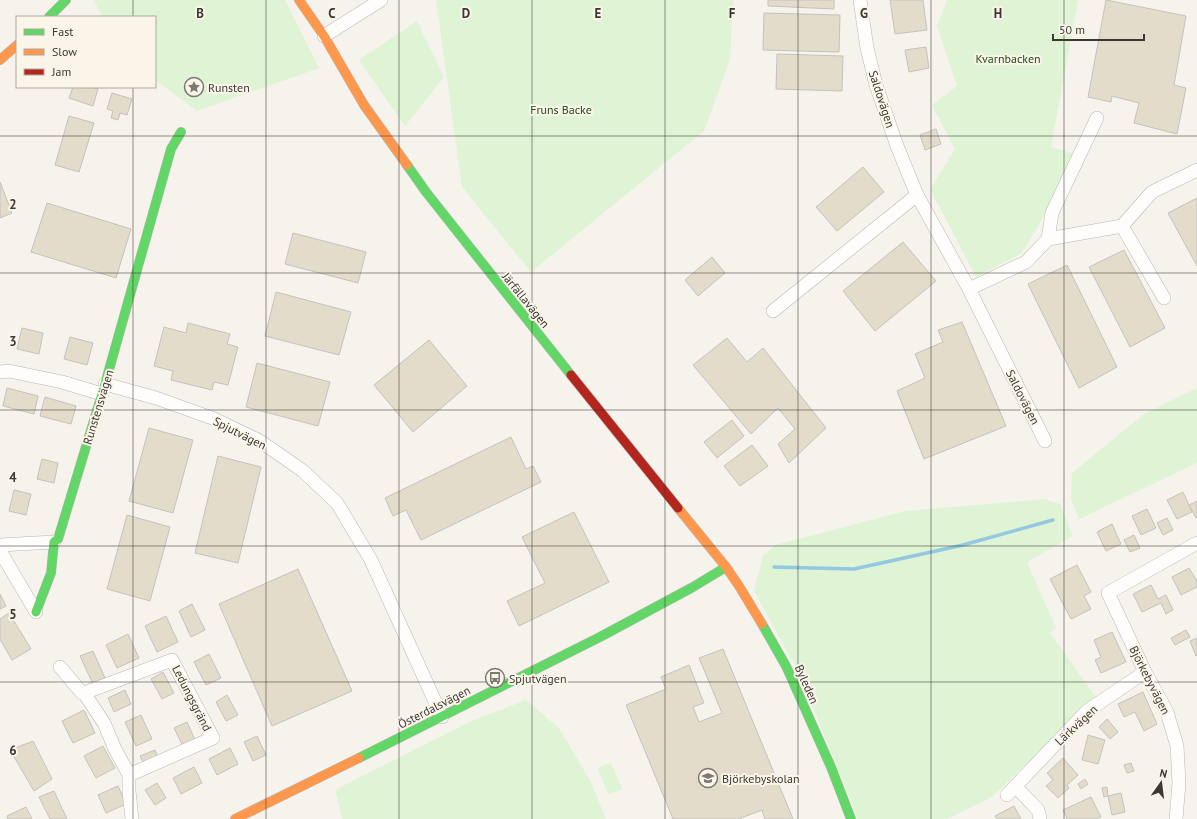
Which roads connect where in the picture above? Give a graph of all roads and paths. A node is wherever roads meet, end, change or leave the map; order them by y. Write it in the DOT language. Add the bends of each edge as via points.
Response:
graph roads {
  1 [pos="66,0"];
  2 [pos="299,0"];
  3 [pos="309,0"];
  4 [pos="381,0"];
  5 [pos="860,0"];
  6 [pos="51,16"];
  7 [pos="324,36"];
  8 [pos="16,46"];
  9 [pos="0,60"];
  10 [pos="1096,118"];
  11 [pos="181,132"];
  12 [pos="1197,170"];
  13 [pos="917,195"];
  14 [pos="1122,226"];
  15 [pos="1048,239"];
  16 [pos="969,289"];
  17 [pos="1164,298"];
  18 [pos="773,311"];
  19 [pos="0,372"];
  20 [pos="104,389"];
  21 [pos="1045,441"];
  22 [pos="54,542"];
  23 [pos="1197,543"];
  24 [pos="0,545"];
  25 [pos="0,551"];
  26 [pos="726,566"];
  27 [pos="36,612"];
  28 [pos="60,667"];
  29 [pos="1144,672"];
  30 [pos="84,693"];
  31 [pos="442,717"];
  32 [pos="129,775"];
  33 [pos="132,819"];
  34 [pos="235,819"];
  35 [pos="851,819"];
  36 [pos="1040,819"];
  37 [pos="1176,819"];
  1 -- 6 [label="street"];
  2 -- 7 [label="street, Järfällavägen"];
  3 -- 7 [label="street, Järfällavägen"];
  4 -- 7 [label="street"];
  5 -- 13 [label="street, Saldovägen" via="867,48 876,85"];
  7 -- 26 [label="street, Järfällavägen" via="364,105 426,192"];
  8 -- 9 [label="street"];
  10 -- 15 [label="street" via="1052,213"];
  11 -- 20 [label="street, Runstensvägen" via="171,149"];
  12 -- 14 [label="street" via="1152,192"];
  13 -- 16 [label="street, Saldovägen"];
  13 -- 18 [label="street"];
  14 -- 15 [label="street"];
  14 -- 17 [label="street"];
  15 -- 16 [label="street" via="1026,262"];
  16 -- 21 [label="street, Saldovägen"];
  19 -- 20 [label="street, Spjutvägen" via="9,371"];
  20 -- 22 [label="street, Runstensvägen" via="58,539"];
  20 -- 31 [label="street, Spjutvägen" via="156,398 212,418 260,441 303,471 337,503 371,560"];
  22 -- 24 [label="street"];
  22 -- 27 [label="street, Runstensvägen" via="51,573"];
  23 -- 29 [label="street, Björkebyvägen" via="1108,593"];
  25 -- 27 [label="street, Runstensvägen"];
  26 -- 31 [label="street, Österdalsvägen" via="693,588"];
  26 -- 35 [label="street, Byleden" via="786,666"];
  28 -- 30 [label="street"];
  29 -- 36 [label="street, Lärkvägen" via="1087,711 1011,790 1038,810"];
  29 -- 37 [label="street, Björkebyvägen" via="1167,712 1177,746 1180,783"];
  30 -- 32 [label="street" via="104,723"];
  30 -- 32 [label="street, Ledungsgränd" via="172,660 212,738"];
  31 -- 34 [label="street, Österdalsvägen"];
  32 -- 33 [label="street"];
}
